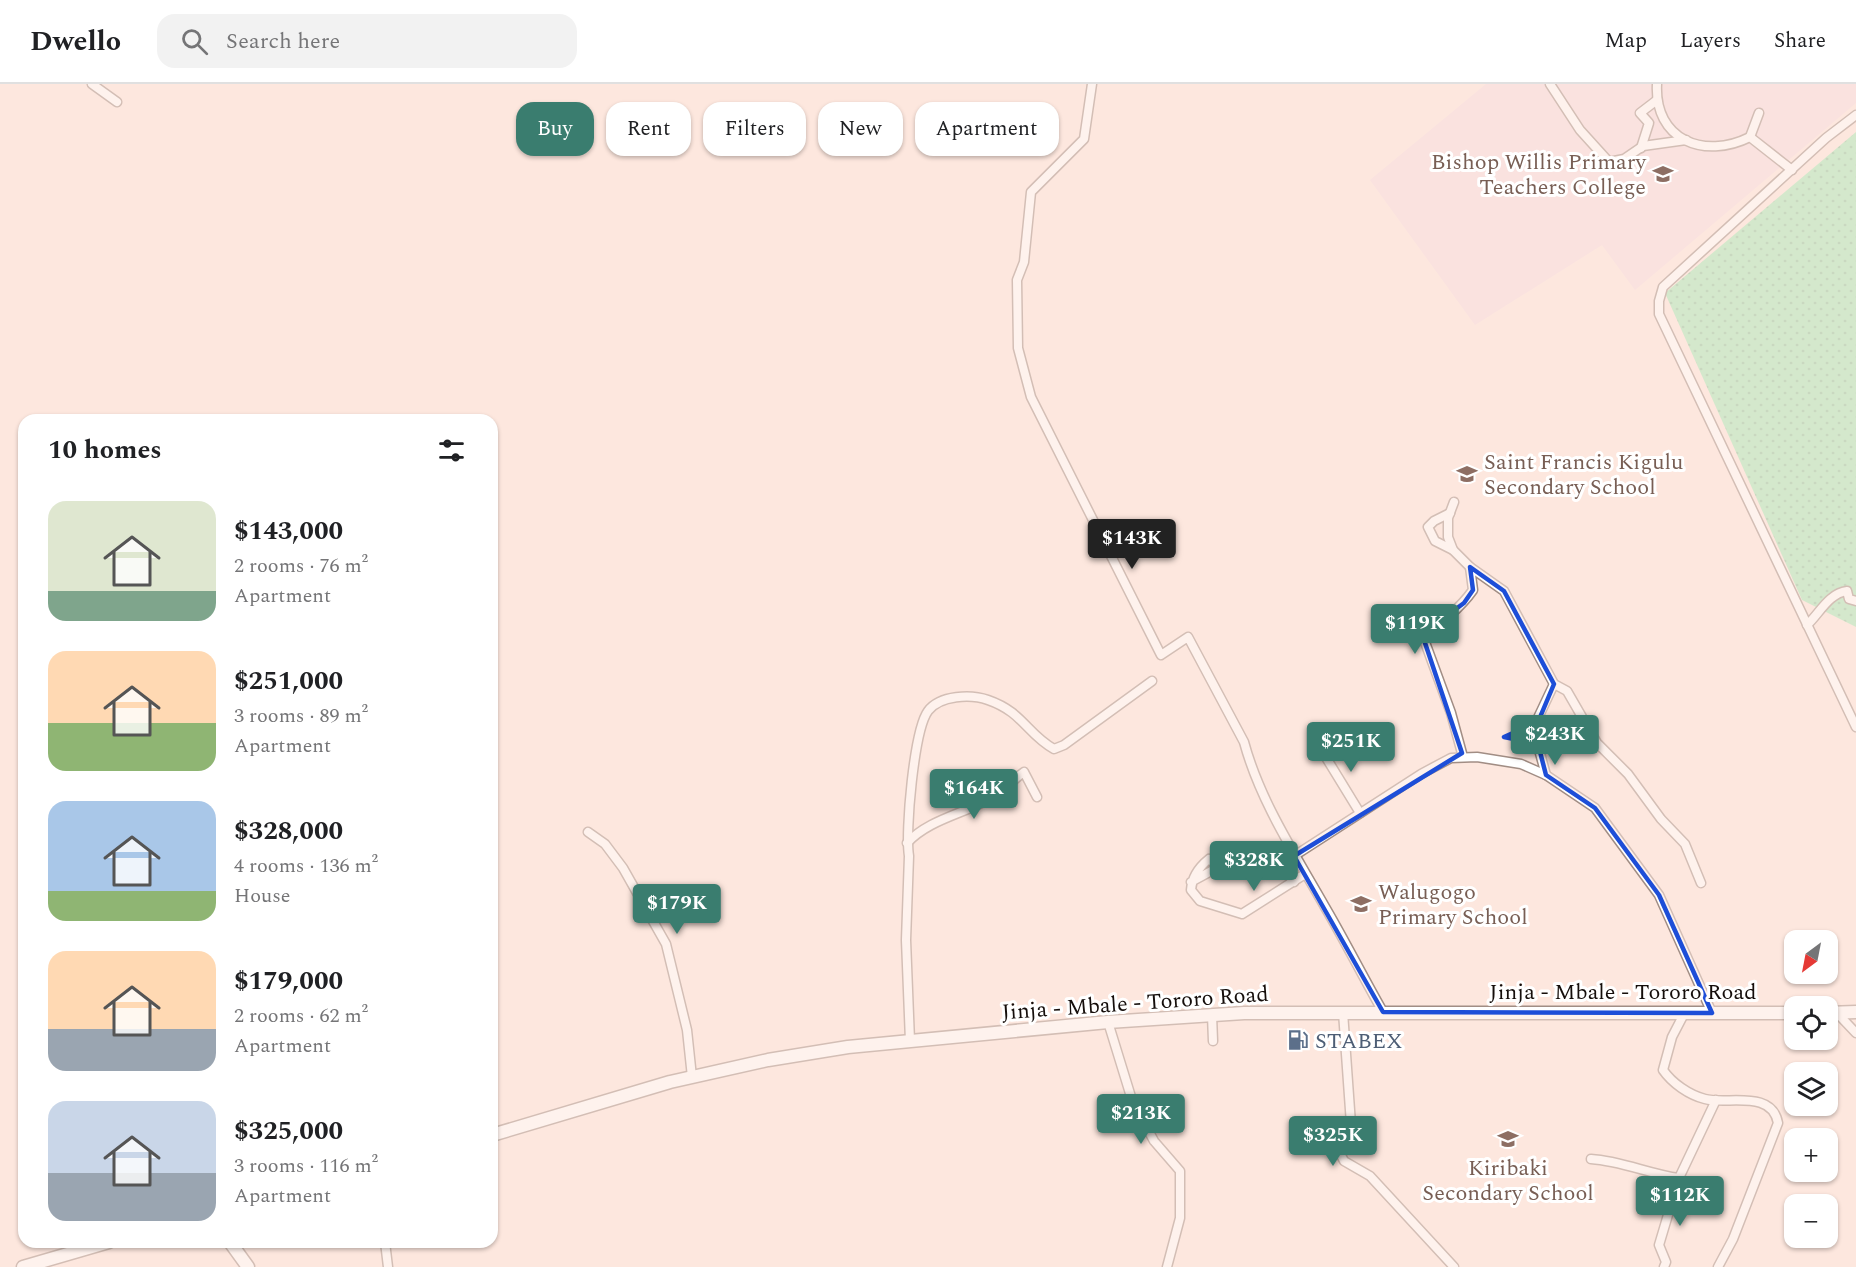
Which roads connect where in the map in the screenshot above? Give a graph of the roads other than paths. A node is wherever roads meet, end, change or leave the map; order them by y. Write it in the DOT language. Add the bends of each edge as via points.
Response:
graph roads {
  1 [pos="92,84"];
  2 [pos="1092,84"];
  3 [pos="1550,84"];
  4 [pos="1657,84"];
  5 [pos="1657,100"];
  6 [pos="117,102"];
  7 [pos="1759,113"];
  8 [pos="1856,115"];
  9 [pos="1750,137"];
  10 [pos="1686,140"];
  11 [pos="1641,148"];
  12 [pos="1792,170"];
  13 [pos="1454,502"];
  14 [pos="1450,513"];
  15 [pos="1453,550"];
  16 [pos="1470,567"];
  17 [pos="1856,601"];
  18 [pos="1807,626"];
  19 [pos="1152,681"];
  20 [pos="1554,684"];
  21 [pos="1538,722"];
  22 [pos="1856,727"];
  23 [pos="1538,744"];
  24 [pos="1319,746"];
  25 [pos="1463,757"];
  26 [pos="1546,775"];
  27 [pos="1037,797"];
  28 [pos="1360,813"];
  29 [pos="588,832"];
  30 [pos="907,843"];
  31 [pos="1294,856"];
  32 [pos="1283,869"];
  33 [pos="1305,874"];
  34 [pos="1191,882"];
  35 [pos="1294,882"];
  36 [pos="1701,883"];
  37 [pos="1343,1012"];
  38 [pos="1383,1012"];
  39 [pos="1685,1012"];
  40 [pos="1712,1012"];
  41 [pos="1784,1012"];
  42 [pos="1838,1012"];
  43 [pos="1856,1012"];
  44 [pos="1212,1015"];
  45 [pos="1838,1018"];
  46 [pos="1108,1022"];
  47 [pos="1856,1034"];
  48 [pos="910,1041"];
  49 [pos="1213,1041"];
  50 [pos="692,1077"];
  51 [pos="1716,1100"];
  52 [pos="498,1134"];
  53 [pos="1591,1159"];
  54 [pos="1679,1178"];
  55 [pos="88,1248"];
  56 [pos="234,1248"];
  57 [pos="386,1248"];
  58 [pos="23,1267"];
  59 [pos="248,1267"];
  60 [pos="388,1267"];
  61 [pos="1167,1267"];
  62 [pos="1454,1267"];
  63 [pos="1664,1267"];
  64 [pos="1718,1267"];
  1 -- 6 [label="street"];
  2 -- 31 [label="street" via="1084,139 1031,192 1024,262 1017,280 1018,348 1031,397 1161,655 1188,637 1244,742"];
  3 -- 11 [label="street" via="1580,130 1609,162 1624,159"];
  4 -- 5 [label="street"];
  5 -- 10 [label="street" via="1663,123"];
  5 -- 11 [label="street" via="1640,113 1649,123"];
  7 -- 9 [label="street"];
  8 -- 12 [label="street"];
  9 -- 10 [label="street" via="1733,146 1702,146"];
  9 -- 12 [label="street"];
  10 -- 11 [label="street"];
  12 -- 18 [label="street" via="1663,287 1659,314"];
  13 -- 14 [label="street"];
  14 -- 15 [label="street" via="1448,537"];
  14 -- 15 [label="street" via="1428,527 1435,541"];
  15 -- 16 [label="street"];
  16 -- 20 [label="street" via="1504,591"];
  16 -- 25 [label="street" via="1473,590 1464,603 1430,624 1422,634"];
  17 -- 18 [label="street" via="1849,599 1847,591 1840,592"];
  18 -- 22 [label="street"];
  19 -- 30 [label="street" via="1054,749 1043,743 1016,713 987,700 964,696 940,702 928,711 917,748"];
  20 -- 21 [label="street"];
  20 -- 36 [label="street" via="1567,691 1597,743 1628,774 1685,844"];
  21 -- 23 [label="street"];
  21 -- 23 [label="street" via="1525,731 1527,738"];
  23 -- 26 [label="street"];
  24 -- 28 [label="street"];
  25 -- 26 [label="street" via="1521,764"];
  25 -- 28 [label="street" via="1451,758 1421,774"];
  26 -- 40 [label="street" via="1596,808 1659,895"];
  27 -- 30 [label="street" via="1024,771 999,793 917,832"];
  28 -- 31 [label="street"];
  29 -- 50 [label="street" via="605,844 623,868 666,944 687,1030"];
  30 -- 48 [label="street"];
  31 -- 33 [label="street"];
  32 -- 35 [label="street"];
  33 -- 35 [label="street"];
  33 -- 38 [label="street"];
  34 -- 35 [label="street" via="1191,890 1200,900 1242,914"];
  37 -- 38 [label="main road, Jinja - Mbale - Tororo Road"];
  37 -- 44 [label="main road, Jinja - Mbale - Tororo Road"];
  37 -- 62 [label="street" via="1351,1124 1341,1155 1344,1161 1370,1176"];
  38 -- 39 [label="main road, Jinja - Mbale - Tororo Road"];
  39 -- 40 [label="main road, Jinja - Mbale - Tororo Road"];
  39 -- 51 [label="street" via="1672,1036 1663,1070 1670,1080 1689,1092"];
  40 -- 41 [label="main road, Jinja - Mbale - Tororo Road"];
  42 -- 43 [label="main road"];
  44 -- 46 [label="main road, Jinja - Mbale - Tororo Road"];
  44 -- 49 [label="street"];
  45 -- 47 [label="street"];
  46 -- 48 [label="main road, Jinja - Mbale - Tororo Road"];
  46 -- 61 [label="street" via="1132,1100 1154,1141 1180,1171 1180,1218"];
  48 -- 50 [label="main road, Jinja - Mbale - Tororo Road" via="830,1050"];
  50 -- 52 [label="main road, Jinja - Mbale - Tororo Road"];
  51 -- 54 [label="street"];
  51 -- 64 [label="street" via="1742,1098 1765,1106 1777,1116 1778,1123"];
  53 -- 54 [label="street"];
  54 -- 63 [label="street" via="1659,1245 1666,1262"];
  55 -- 58 [label="main road"];
  56 -- 59 [label="main road"];
  57 -- 60 [label="street"];
}
